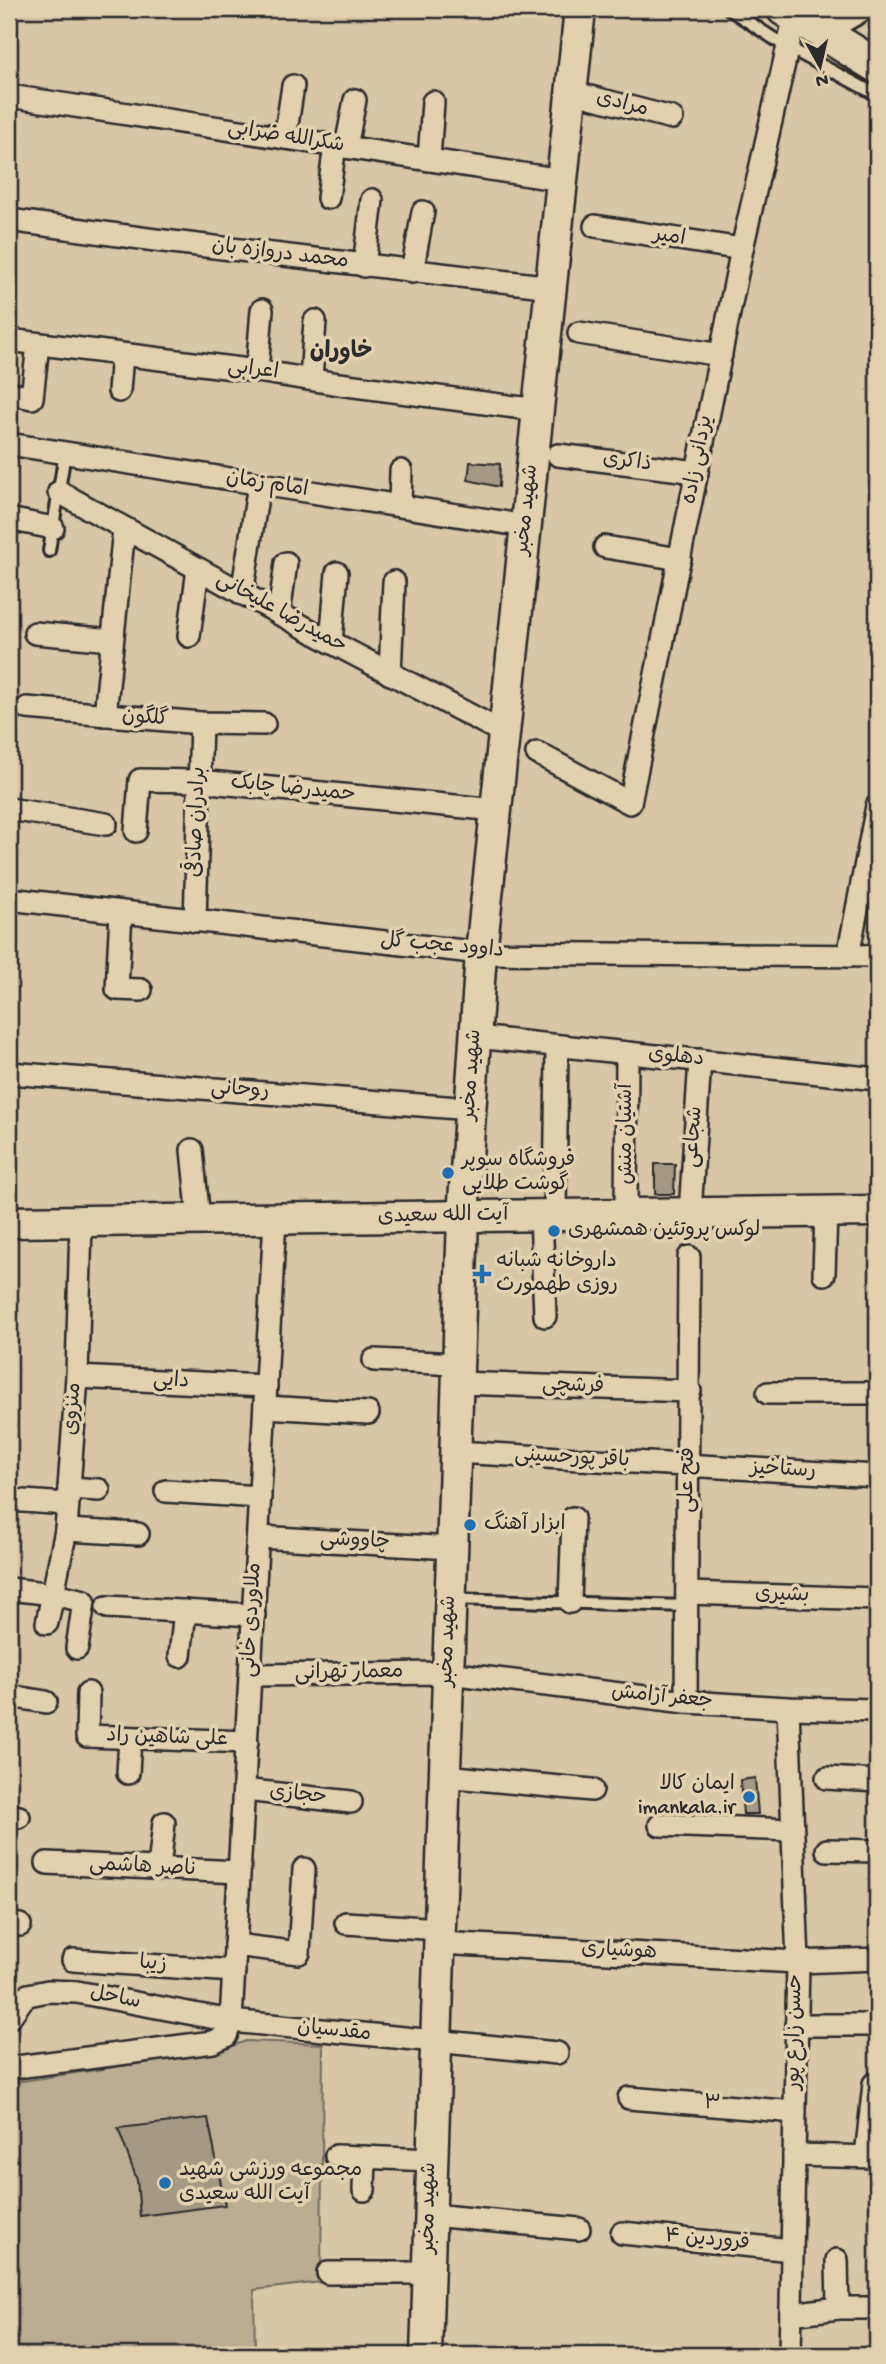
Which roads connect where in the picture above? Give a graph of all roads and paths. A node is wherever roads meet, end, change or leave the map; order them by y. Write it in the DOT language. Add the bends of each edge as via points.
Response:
graph roads {
  1 [pos="580,9"];
  2 [pos="729,9"];
  3 [pos="859,9"];
  4 [pos="797,26"];
  5 [pos="877,66"];
  6 [pos="293,86"];
  7 [pos="571,92"];
  8 [pos="877,95"];
  9 [pos="9,96"];
  10 [pos="355,100"];
  11 [pos="433,102"];
  12 [pos="672,118"];
  13 [pos="285,138"];
  14 [pos="341,146"];
  15 [pos="429,160"];
  16 [pos="562,180"];
  17 [pos="328,198"];
  18 [pos="372,200"];
  19 [pos="423,212"];
  20 [pos="9,220"];
  21 [pos="595,226"];
  22 [pos="742,249"];
  23 [pos="363,266"];
  24 [pos="412,272"];
  25 [pos="552,287"];
  26 [pos="262,310"];
  27 [pos="315,321"];
  28 [pos="579,333"];
  29 [pos="9,340"];
  30 [pos="38,344"];
  31 [pos="122,355"];
  32 [pos="721,355"];
  33 [pos="257,371"];
  34 [pos="311,379"];
  35 [pos="119,391"];
  36 [pos="9,393"];
  37 [pos="538,410"];
  38 [pos="9,444"];
  39 [pos="65,453"];
  40 [pos="558,455"];
  41 [pos="401,471"];
  42 [pos="697,472"];
  43 [pos="259,484"];
  44 [pos="59,492"];
  45 [pos="400,506"];
  46 [pos="9,519"];
  47 [pos="526,526"];
  48 [pos="53,528"];
  49 [pos="124,529"];
  50 [pos="605,547"];
  51 [pos="49,551"];
  52 [pos="680,559"];
  53 [pos="286,563"];
  54 [pos="198,569"];
  55 [pos="337,573"];
  56 [pos="394,582"];
  57 [pos="242,594"];
  58 [pos="279,614"];
  59 [pos="35,633"];
  60 [pos="188,636"];
  61 [pos="113,640"];
  62 [pos="331,642"];
  63 [pos="390,674"];
  64 [pos="27,708"];
  65 [pos="105,715"];
  66 [pos="201,723"];
  67 [pos="264,724"];
  68 [pos="504,733"];
  69 [pos="537,753"];
  70 [pos="199,781"];
  71 [pos="9,809"];
  72 [pos="496,810"];
  73 [pos="876,815"];
  74 [pos="106,824"];
  75 [pos="136,831"];
  76 [pos="9,900"];
  77 [pos="121,912"];
  78 [pos="195,921"];
  79 [pos="481,953"];
  80 [pos="848,956"];
  81 [pos="877,956"];
  82 [pos="141,990"];
  83 [pos="476,1037"];
  84 [pos="557,1045"];
  85 [pos="627,1053"];
  86 [pos="700,1060"];
  87 [pos="9,1073"];
  88 [pos="877,1079"];
  89 [pos="471,1109"];
  90 [pos="192,1150"];
  91 [pos="877,1211"];
  92 [pos="826,1212"];
  93 [pos="690,1213"];
  94 [pos="626,1214"];
  95 [pos="548,1215"];
  96 [pos="463,1216"];
  97 [pos="275,1219"];
  98 [pos="199,1220"];
  99 [pos="81,1221"];
  100 [pos="9,1222"];
  101 [pos="689,1257"];
  102 [pos="824,1274"];
  103 [pos="545,1316"];
  104 [pos="374,1360"];
  105 [pos="458,1373"];
  106 [pos="77,1377"];
  107 [pos="690,1391"];
  108 [pos="768,1393"];
  109 [pos="877,1393"];
  110 [pos="265,1397"];
  111 [pos="368,1413"];
  112 [pos="455,1452"];
  113 [pos="689,1466"];
  114 [pos="877,1476"];
  115 [pos="99,1490"];
  116 [pos="166,1491"];
  117 [pos="68,1496"];
  118 [pos="260,1497"];
  119 [pos="9,1500"];
  120 [pos="573,1518"];
  121 [pos="66,1530"];
  122 [pos="138,1534"];
  123 [pos="258,1537"];
  124 [pos="452,1548"];
  125 [pos="9,1589"];
  126 [pos="54,1594"];
  127 [pos="450,1599"];
  128 [pos="877,1599"];
  129 [pos="687,1600"];
  130 [pos="570,1602"];
  131 [pos="107,1606"];
  132 [pos="185,1611"];
  133 [pos="254,1615"];
  134 [pos="47,1623"];
  135 [pos="77,1648"];
  136 [pos="180,1656"];
  137 [pos="448,1672"];
  138 [pos="250,1675"];
  139 [pos="88,1693"];
  140 [pos="9,1696"];
  141 [pos="46,1702"];
  142 [pos="686,1702"];
  143 [pos="789,1709"];
  144 [pos="877,1710"];
  145 [pos="130,1738"];
  146 [pos="247,1742"];
  147 [pos="128,1773"];
  148 [pos="445,1776"];
  149 [pos="827,1778"];
  150 [pos="877,1781"];
  151 [pos="244,1790"];
  152 [pos="592,1790"];
  153 [pos="351,1802"];
  154 [pos="164,1823"];
  155 [pos="660,1825"];
  156 [pos="792,1830"];
  157 [pos="827,1850"];
  158 [pos="877,1851"];
  159 [pos="47,1863"];
  160 [pos="159,1868"];
  161 [pos="304,1869"];
  162 [pos="239,1872"];
  163 [pos="346,1923"];
  164 [pos="440,1936"];
  165 [pos="235,1945"];
  166 [pos="877,1959"];
  167 [pos="72,1960"];
  168 [pos="798,1962"];
  169 [pos="234,1971"];
  170 [pos="9,2018"];
  171 [pos="231,2021"];
  172 [pos="796,2025"];
  173 [pos="877,2025"];
  174 [pos="436,2043"];
  175 [pos="557,2053"];
  176 [pos="9,2068"];
  177 [pos="874,2084"];
  178 [pos="629,2098"];
  179 [pos="795,2112"];
  180 [pos="794,2155"];
  181 [pos="336,2156"];
  182 [pos="365,2157"];
  183 [pos="872,2157"];
  184 [pos="432,2160"];
  185 [pos="364,2190"];
  186 [pos="431,2215"];
  187 [pos="579,2229"];
  188 [pos="622,2233"];
  189 [pos="792,2250"];
  190 [pos="837,2260"];
  191 [pos="328,2273"];
  192 [pos="429,2273"];
  193 [pos="838,2308"];
  194 [pos="877,2308"];
  195 [pos="791,2314"];
  196 [pos="426,2355"];
  197 [pos="790,2355"];
  1 -- 7 [label="main road, شهید مخبر"];
  2 -- 4 [label="lane"];
  3 -- 4 [label="street"];
  4 -- 5 [label="main road"];
  4 -- 8 [label="lane"];
  4 -- 22 [label="street, یزدانی زاده"];
  6 -- 13 [label="street"];
  7 -- 12 [label="street, مرادی"];
  7 -- 16 [label="main road, شهید مخبر"];
  9 -- 13 [label="street, شکرالله ضرابی"];
  10 -- 14 [label="street"];
  11 -- 15 [label="street"];
  13 -- 14 [label="street, شکرالله ضرابی"];
  14 -- 15 [label="street, شکرالله ضرابی"];
  14 -- 17 [label="street"];
  15 -- 16 [label="street, شکرالله ضرابی"];
  16 -- 25 [label="main road, شهید مخبر"];
  18 -- 23 [label="street"];
  19 -- 24 [label="street"];
  20 -- 23 [label="street, محمد دروازه بان"];
  21 -- 22 [label="street, امیر"];
  22 -- 32 [label="street, یزدانی زاده"];
  23 -- 24 [label="street, محمد دروازه بان"];
  24 -- 25 [label="street, محمد دروازه بان"];
  25 -- 37 [label="main road, شهید مخبر"];
  26 -- 33 [label="street"];
  27 -- 34 [label="street"];
  28 -- 32 [label="street"];
  29 -- 30 [label="street, اعرابی"];
  30 -- 31 [label="street, اعرابی"];
  30 -- 36 [label="street" via="32,398"];
  31 -- 33 [label="street, اعرابی"];
  31 -- 35 [label="street"];
  32 -- 42 [label="street, یزدانی زاده"];
  33 -- 34 [label="street, اعرابی"];
  34 -- 37 [label="street, اعرابی"];
  37 -- 47 [label="main road, شهید مخبر"];
  38 -- 39 [label="street, امام زمان"];
  39 -- 43 [label="street, امام زمان"];
  39 -- 44 [label="lane"];
  40 -- 42 [label="street, ذاکری"];
  41 -- 45 [label="street"];
  42 -- 52 [label="street, یزدانی زاده"];
  43 -- 45 [label="street, امام زمان"];
  43 -- 57 [label="street"];
  44 -- 48 [label="lane"];
  44 -- 49 [label="street, حمیدرضا علیخانی"];
  45 -- 47 [label="street, امام زمان"];
  46 -- 48 [label="street"];
  47 -- 68 [label="main road, شهید مخبر"];
  48 -- 51 [label="lane"];
  49 -- 54 [label="street, حمیدرضا علیخانی"];
  49 -- 61 [label="street"];
  50 -- 52 [label="street"];
  52 -- 69 [label="street, یزدانی زاده" via="631,803"];
  53 -- 58 [label="street"];
  54 -- 57 [label="street, حمیدرضا علیخانی"];
  54 -- 60 [label="street"];
  55 -- 62 [label="street"];
  56 -- 63 [label="street"];
  57 -- 58 [label="street, حمیدرضا علیخانی"];
  58 -- 62 [label="street, حمیدرضا علیخانی"];
  59 -- 61 [label="street"];
  61 -- 65 [label="street"];
  62 -- 63 [label="street, حمیدرضا علیخانی"];
  63 -- 68 [label="street, حمیدرضا علیخانی"];
  64 -- 65 [label="street, گلگون"];
  65 -- 66 [label="street, گلگون"];
  66 -- 67 [label="street, گلگون"];
  66 -- 70 [label="street, برادران صادقی"];
  68 -- 72 [label="main road, شهید مخبر"];
  70 -- 72 [label="street, حمیدرضا چابک"];
  70 -- 75 [label="street, حمیدرضا چابک" via="140,780"];
  70 -- 78 [label="street, برادران صادقی"];
  71 -- 74 [label="street"];
  72 -- 79 [label="main road, شهید مخبر"];
  73 -- 80 [label="street"];
  76 -- 77 [label="street, داوود عجب گل"];
  77 -- 78 [label="street, داوود عجب گل"];
  77 -- 82 [label="street" via="117,989"];
  78 -- 79 [label="street, داوود عجب گل"];
  79 -- 80 [label="street, داوود عجب گل"];
  79 -- 83 [label="main road, شهید مخبر"];
  80 -- 81 [label="street, داوود عجب گل"];
  83 -- 84 [label="street, دهلوی"];
  83 -- 89 [label="main road, شهید مخبر"];
  84 -- 85 [label="street, دهلوی"];
  84 -- 95 [label="street"];
  85 -- 86 [label="street, دهلوی"];
  85 -- 94 [label="street, آشتیان منش"];
  86 -- 88 [label="street, دهلوی"];
  86 -- 93 [label="street, شجاعی"];
  87 -- 89 [label="street, روحانی"];
  89 -- 96 [label="main road, شهید مخبر"];
  90 -- 98 [label="street"];
  91 -- 92 [label="main road, آیت الله سعیدی"];
  92 -- 93 [label="main road, آیت الله سعیدی"];
  92 -- 102 [label="street"];
  93 -- 94 [label="main road, آیت الله سعیدی"];
  94 -- 95 [label="main road, آیت الله سعیدی"];
  95 -- 96 [label="main road, آیت الله سعیدی"];
  95 -- 103 [label="street"];
  96 -- 97 [label="main road, آیت الله سعیدی"];
  96 -- 105 [label="main road, شهید مخبر"];
  97 -- 98 [label="main road, آیت الله سعیدی"];
  97 -- 110 [label="street, ملاوردی خانی"];
  98 -- 99 [label="main road, آیت الله سعیدی"];
  99 -- 100 [label="main road, آیت الله سعیدی"];
  99 -- 106 [label="street, منزوی"];
  101 -- 107 [label="street, فتح علی"];
  104 -- 105 [label="street, فرشچی"];
  105 -- 107 [label="street, فرشچی"];
  105 -- 112 [label="main road, شهید مخبر"];
  106 -- 110 [label="street, دایی"];
  106 -- 117 [label="street, منزوی"];
  107 -- 113 [label="street, فتح علی"];
  108 -- 109 [label="street"];
  110 -- 111 [label="street, دایی"];
  110 -- 118 [label="street, ملاوردی خانی"];
  112 -- 113 [label="street, باقر پورحسینی"];
  112 -- 124 [label="main road, شهید مخبر"];
  113 -- 114 [label="street, رستاخیز"];
  113 -- 129 [label="street, فتح علی"];
  115 -- 117 [label="street"];
  116 -- 118 [label="street"];
  117 -- 119 [label="street"];
  117 -- 121 [label="street, منزوی"];
  118 -- 123 [label="street, ملاوردی خانی"];
  120 -- 130 [label="street"];
  121 -- 122 [label="street"];
  121 -- 126 [label="street, منزوی"];
  123 -- 124 [label="street, چاووشی"];
  123 -- 133 [label="street, ملاوردی خانی"];
  124 -- 127 [label="main road, شهید مخبر"];
  125 -- 126 [label="street"];
  126 -- 134 [label="street, منزوی"];
  126 -- 135 [label="street" via="84,1601"];
  127 -- 130 [label="lane"];
  127 -- 137 [label="main road, شهید مخبر"];
  128 -- 129 [label="street, بشیری"];
  129 -- 130 [label="lane"];
  129 -- 142 [label="street, فتح علی"];
  131 -- 132 [label="street"];
  132 -- 133 [label="street"];
  132 -- 136 [label="street"];
  133 -- 138 [label="street, ملاوردی خانی"];
  137 -- 138 [label="street, معمار تهرانی"];
  137 -- 142 [label="street, جعفر آرامش"];
  137 -- 148 [label="main road, شهید مخبر"];
  138 -- 146 [label="street, ملاوردی خانی"];
  139 -- 145 [label="street, علی شاهین راد" via="87,1736"];
  140 -- 141 [label="street"];
  142 -- 143 [label="street, جعفر آرامش"];
  143 -- 144 [label="street, جعفر آرامش"];
  143 -- 156 [label="street, حسن زارع پور"];
  145 -- 146 [label="street, علی شاهین راد"];
  145 -- 147 [label="street"];
  146 -- 151 [label="street, ملاوردی خانی"];
  148 -- 152 [label="street"];
  148 -- 164 [label="main road, شهید مخبر"];
  149 -- 150 [label="street"];
  151 -- 153 [label="street, حجازی"];
  151 -- 162 [label="street, ملاوردی خانی"];
  154 -- 160 [label="street"];
  155 -- 156 [label="street"];
  156 -- 168 [label="street, حسن زارع پور"];
  157 -- 158 [label="street"];
  159 -- 160 [label="street, ناصر هاشمی"];
  160 -- 162 [label="street, ناصر هاشمی"];
  161 -- 165 [label="street" via="299,1953"];
  162 -- 165 [label="street, ملاوردی خانی"];
  163 -- 164 [label="street, هوشیاری"];
  164 -- 168 [label="street, هوشیاری"];
  164 -- 174 [label="main road, شهید مخبر"];
  165 -- 169 [label="street, ملاوردی خانی"];
  166 -- 168 [label="street, هوشیاری"];
  167 -- 169 [label="street, زیبا"];
  168 -- 172 [label="street, حسن زارع پور"];
  169 -- 171 [label="street, ملاوردی خانی"];
  170 -- 171 [label="street, ساحل" via="28,1995 48,1991 76,1992"];
  171 -- 174 [label="street, مقدسیان"];
  171 -- 176 [label="street" via="226,2036 213,2042"];
  172 -- 173 [label="street"];
  172 -- 179 [label="street, حسن زارع پور"];
  174 -- 175 [label="street, مقدسیان"];
  174 -- 184 [label="main road, شهید مخبر"];
  177 -- 183 [label="street"];
  178 -- 179 [label="street, ۳"];
  179 -- 180 [label="street, حسن زارع پور"];
  180 -- 183 [label="street"];
  180 -- 189 [label="street, حسن زارع پور"];
  181 -- 182 [label="street"];
  182 -- 184 [label="street"];
  182 -- 185 [label="street"];
  184 -- 186 [label="main road, شهید مخبر"];
  186 -- 187 [label="street"];
  186 -- 192 [label="main road, شهید مخبر"];
  188 -- 189 [label="street, فروردین ۴"];
  189 -- 195 [label="street, حسن زارع پور"];
  190 -- 193 [label="street"];
  191 -- 192 [label="street"];
  192 -- 196 [label="main road, شهید مخبر"];
  193 -- 194 [label="street"];
  193 -- 195 [label="street"];
  195 -- 197 [label="street, حسن زارع پور"];
}
